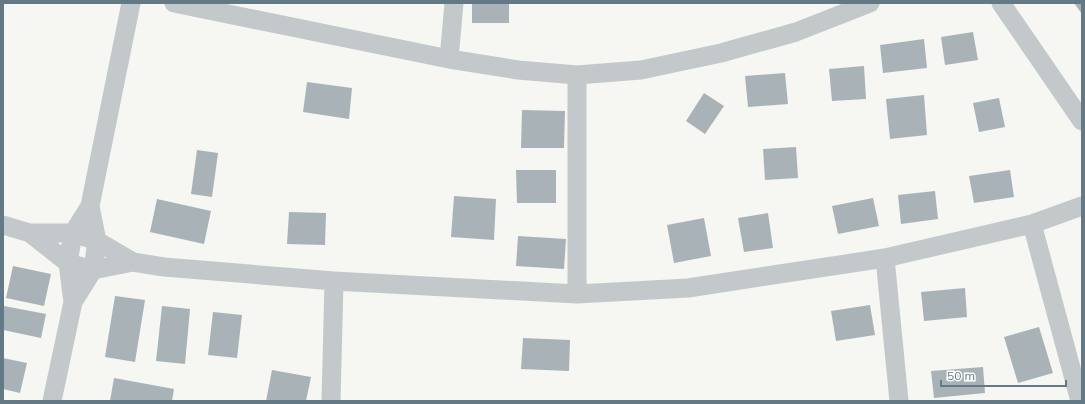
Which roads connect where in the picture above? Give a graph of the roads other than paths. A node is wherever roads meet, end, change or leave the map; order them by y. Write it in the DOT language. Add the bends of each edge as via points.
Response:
graph roads {
  1 [pos="131,3"];
  2 [pos="174,3"];
  3 [pos="454,3"];
  4 [pos="870,3"];
  5 [pos="1001,3"];
  6 [pos="449,59"];
  7 [pos="577,75"];
  8 [pos="1082,121"];
  9 [pos="90,206"];
  10 [pos="1082,206"];
  11 [pos="1032,224"];
  12 [pos="3,225"];
  13 [pos="30,233"];
  14 [pos="73,233"];
  15 [pos="97,241"];
  16 [pos="885,258"];
  17 [pos="133,262"];
  18 [pos="68,263"];
  19 [pos="93,270"];
  20 [pos="334,281"];
  21 [pos="577,294"];
  22 [pos="73,302"];
  23 [pos="52,401"];
  24 [pos="332,401"];
  25 [pos="899,401"];
  26 [pos="1080,401"];
  1 -- 9 [label="street"];
  2 -- 6 [label="street"];
  3 -- 6 [label="street"];
  4 -- 7 [label="street" via="796,32 721,53 641,70"];
  5 -- 8 [label="street"];
  6 -- 7 [label="street" via="518,70"];
  7 -- 21 [label="street"];
  9 -- 14 [label="street"];
  9 -- 15 [label="street"];
  10 -- 11 [label="street"];
  11 -- 16 [label="street"];
  11 -- 26 [label="street"];
  12 -- 13 [label="street"];
  13 -- 14 [label="street"];
  13 -- 18 [label="street"];
  14 -- 15 [label="street"];
  14 -- 18 [label="street"];
  15 -- 17 [label="street"];
  15 -- 19 [label="street"];
  16 -- 21 [label="street" via="688,288"];
  16 -- 25 [label="street"];
  17 -- 19 [label="street"];
  17 -- 20 [label="street" via="164,267"];
  18 -- 19 [label="street"];
  18 -- 22 [label="street"];
  19 -- 22 [label="street"];
  20 -- 21 [label="street"];
  20 -- 24 [label="street"];
  22 -- 23 [label="street"];
}
